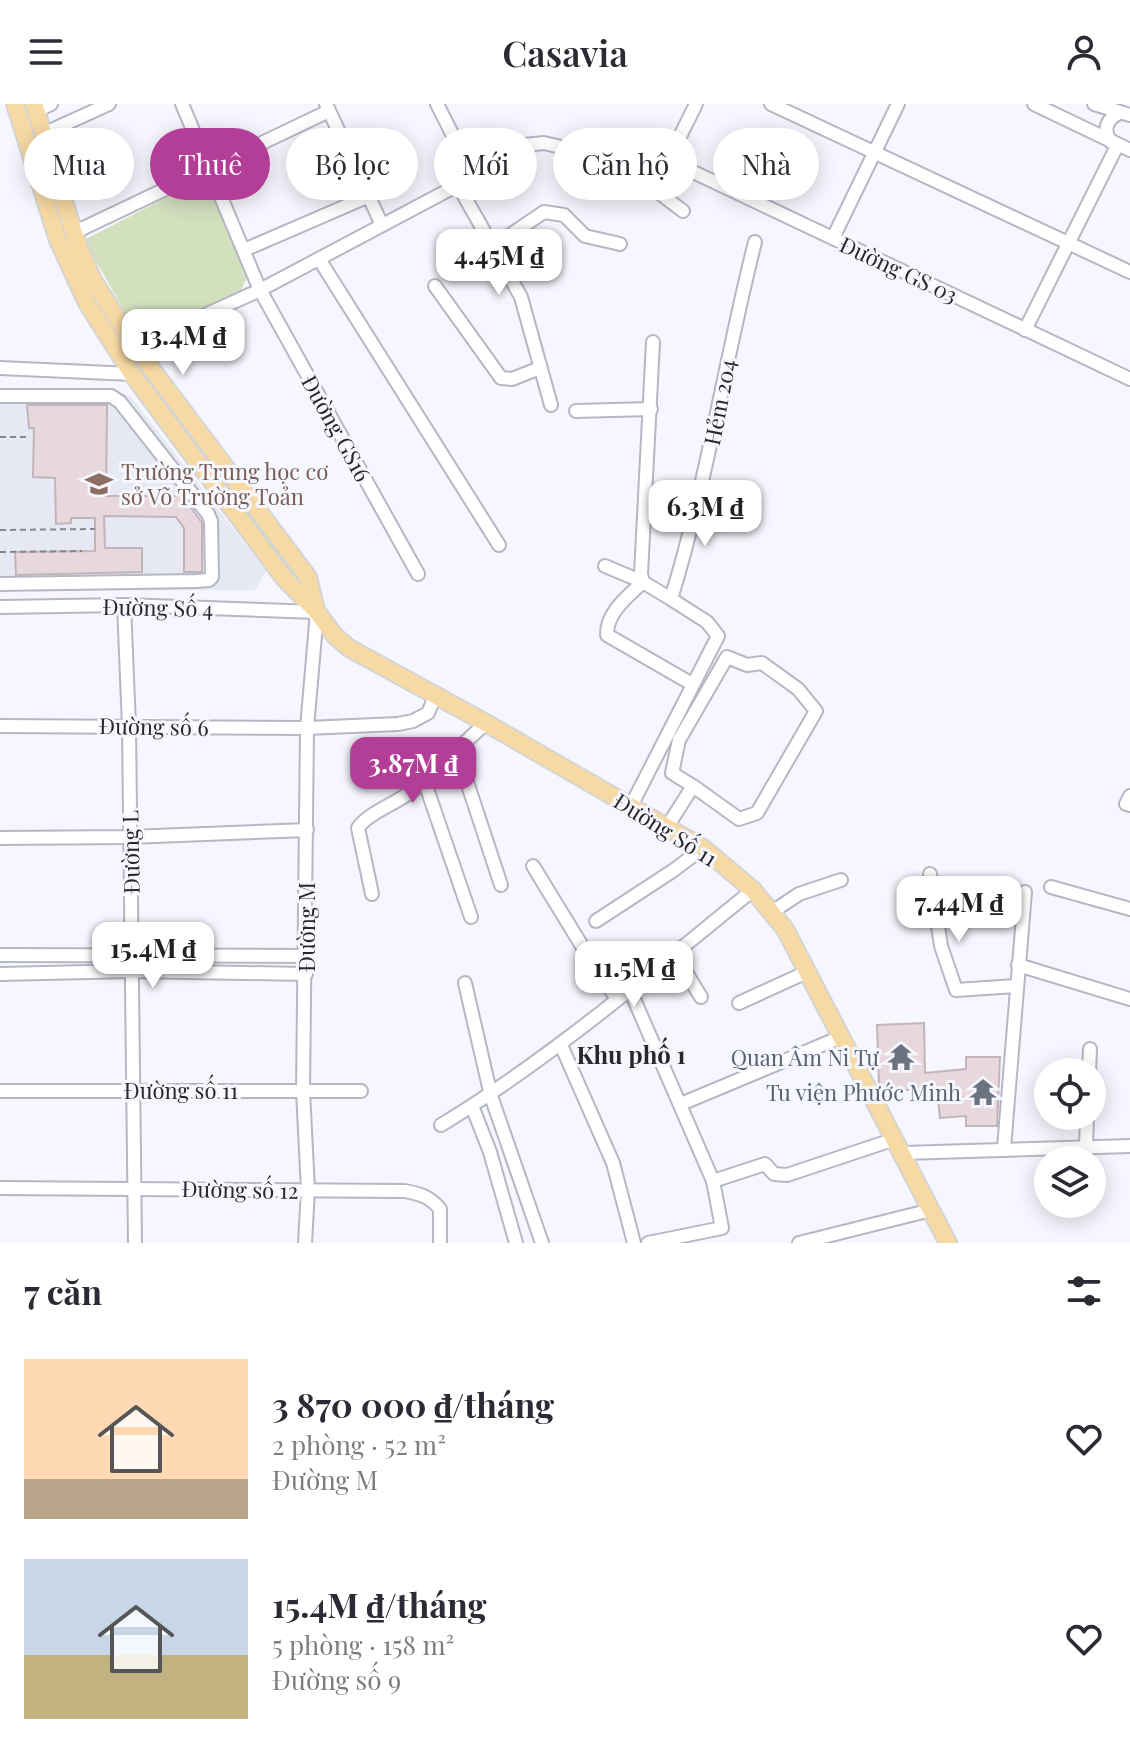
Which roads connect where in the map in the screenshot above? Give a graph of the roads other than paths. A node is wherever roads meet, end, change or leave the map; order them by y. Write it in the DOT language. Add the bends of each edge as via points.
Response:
graph roads {
  1 [pos="109,104"];
  2 [pos="182,104"];
  3 [pos="437,104"];
  4 [pos="696,104"];
  5 [pos="771,104"];
  6 [pos="898,104"];
  7 [pos="1034,104"];
  8 [pos="1094,104"];
  9 [pos="40,106"];
  10 [pos="328,107"];
  11 [pos="17,111"];
  12 [pos="1127,113"];
  13 [pos="42,128"];
  14 [pos="56,128"];
  15 [pos="192,128"];
  16 [pos="338,128"];
  17 [pos="449,128"];
  18 [pos="684,128"];
  19 [pos="24,132"];
  20 [pos="270,137"];
  21 [pos="1122,146"];
  22 [pos="874,153"];
  23 [pos="697,174"];
  24 [pos="150,196"];
  25 [pos="434,198"];
  26 [pos="46,200"];
  27 [pos="63,200"];
  28 [pos="223,200"];
  29 [pos="360,200"];
  30 [pos="371,200"];
  31 [pos="466,200"];
  32 [pos="668,200"];
  33 [pos="683,211"];
  34 [pos="382,225"];
  35 [pos="73,233"];
  36 [pos="833,238"];
  37 [pos="755,242"];
  38 [pos="1068,243"];
  39 [pos="620,244"];
  40 [pos="491,248"];
  41 [pos="244,250"];
  42 [pos="319,259"];
  43 [pos="1130,272"];
  44 [pos="435,286"];
  45 [pos="260,290"];
  46 [pos="1025,330"];
  47 [pos="653,342"];
  48 [pos="135,347"];
  49 [pos="120,357"];
  50 [pos="0,368"];
  51 [pos="540,368"];
  52 [pos="132,374"];
  53 [pos="1130,379"];
  54 [pos="0,396"];
  55 [pos="551,405"];
  56 [pos="651,409"];
  57 [pos="576,411"];
  58 [pos="499,545"];
  59 [pos="605,566"];
  60 [pos="418,574"];
  61 [pos="111,582"];
  62 [pos="643,582"];
  63 [pos="0,584"];
  64 [pos="671,599"];
  65 [pos="108,605"];
  66 [pos="124,605"];
  67 [pos="0,607"];
  68 [pos="317,612"];
  69 [pos="692,684"];
  70 [pos="436,694"];
  71 [pos="486,723"];
  72 [pos="0,726"];
  73 [pos="129,726"];
  74 [pos="307,728"];
  75 [pos="450,756"];
  76 [pos="424,780"];
  77 [pos="693,786"];
  78 [pos="1130,796"];
  79 [pos="1130,805"];
  80 [pos="631,806"];
  81 [pos="667,827"];
  82 [pos="307,830"];
  83 [pos="130,837"];
  84 [pos="0,838"];
  85 [pos="703,848"];
  86 [pos="533,866"];
  87 [pos="930,874"];
  88 [pos="841,880"];
  89 [pos="501,885"];
  90 [pos="1051,887"];
  91 [pos="753,890"];
  92 [pos="1025,892"];
  93 [pos="372,894"];
  94 [pos="1130,909"];
  95 [pos="772,912"];
  96 [pos="471,917"];
  97 [pos="596,921"];
  98 [pos="674,953"];
  99 [pos="132,954"];
  100 [pos="0,955"];
  101 [pos="306,956"];
  102 [pos="1018,965"];
  103 [pos="132,971"];
  104 [pos="807,972"];
  105 [pos="0,974"];
  106 [pos="306,974"];
  107 [pos="465,983"];
  108 [pos="1016,986"];
  109 [pos="630,990"];
  110 [pos="701,997"];
  111 [pos="617,999"];
  112 [pos="1130,999"];
  113 [pos="739,1003"];
  114 [pos="841,1037"];
  115 [pos="561,1045"];
  116 [pos="1090,1049"];
  117 [pos="1090,1058"];
  118 [pos="133,1089"];
  119 [pos="0,1091"];
  120 [pos="303,1091"];
  121 [pos="361,1091"];
  122 [pos="491,1096"];
  123 [pos="681,1104"];
  124 [pos="472,1106"];
  125 [pos="441,1125"];
  126 [pos="1087,1130"];
  127 [pos="899,1146"];
  128 [pos="1086,1146"];
  129 [pos="1106,1146"];
  130 [pos="1130,1146"];
  131 [pos="1004,1148"];
  132 [pos="1034,1151"];
  133 [pos="713,1181"];
  134 [pos="135,1187"];
  135 [pos="0,1188"];
  136 [pos="308,1190"];
  137 [pos="931,1210"];
  138 [pos="135,1243"];
  139 [pos="305,1243"];
  140 [pos="440,1243"];
  141 [pos="516,1243"];
  142 [pos="542,1243"];
  143 [pos="634,1243"];
  144 [pos="648,1243"];
  145 [pos="799,1243"];
  146 [pos="948,1243"];
  1 -- 14 [label="street"];
  2 -- 15 [label="street, Đường GS16"];
  3 -- 17 [label="street"];
  4 -- 18 [label="street"];
  5 -- 22 [label="street"];
  6 -- 22 [label="street"];
  7 -- 21 [label="street"];
  8 -- 12 [label="street"];
  9 -- 11 [label="main road"];
  9 -- 13 [label="main road"];
  10 -- 16 [label="street"];
  10 -- 20 [label="street"];
  11 -- 19 [label="main road"];
  12 -- 21 [label="street" via="1114,115 1106,126 1108,138"];
  21 -- 38 [label="street"];
  22 -- 36 [label="street"];
  22 -- 38 [label="street"];
  23 -- 36 [label="street, Đường GS 03"];
  24 -- 35 [label="street"];
  25 -- 34 [label="street"];
  26 -- 49 [label="main road" via="65,259"];
  27 -- 35 [label="main road"];
  28 -- 41 [label="street, Đường GS16"];
  29 -- 41 [label="street"];
  30 -- 34 [label="street"];
  31 -- 40 [label="street"];
  32 -- 33 [label="street"];
  34 -- 42 [label="street"];
  35 -- 48 [label="main road" via="93,280"];
  36 -- 46 [label="street, Đường GS 03"];
  37 -- 64 [label="street, Hẻm 204" via="687,549"];
  38 -- 43 [label="street"];
  38 -- 46 [label="street"];
  39 -- 40 [label="street" via="585,236 564,215 544,212"];
  40 -- 51 [label="street" via="521,297"];
  41 -- 45 [label="street, Đường GS16"];
  42 -- 45 [label="street"];
  42 -- 58 [label="street"];
  44 -- 51 [label="street" via="501,378"];
  45 -- 48 [label="street"];
  45 -- 60 [label="street, Đường GS16"];
  46 -- 53 [label="street, Đường GS 03"];
  47 -- 56 [label="street"];
  48 -- 49 [label="main road"];
  48 -- 68 [label="main road" via="308,577"];
  49 -- 52 [label="main road"];
  50 -- 52 [label="street"];
  51 -- 55 [label="street"];
  52 -- 68 [label="main road" via="284,578"];
  54 -- 61 [label="street" via="111,396 208,514 209,580"];
  56 -- 57 [label="street"];
  56 -- 62 [label="street"];
  59 -- 62 [label="street"];
  61 -- 63 [label="street"];
  61 -- 65 [label="street"];
  62 -- 64 [label="street"];
  62 -- 69 [label="street" via="622,601 606,625 607,635"];
  64 -- 69 [label="street" via="707,622 718,636"];
  65 -- 66 [label="street, Đường Số 4"];
  65 -- 67 [label="street, Đường Số 4"];
  66 -- 68 [label="street, Đường Số 4"];
  66 -- 73 [label="street, Đường L"];
  68 -- 70 [label="main road" via="349,648"];
  68 -- 74 [label="street, Đường M"];
  69 -- 80 [label="street"];
  70 -- 71 [label="main road, Đường Số 11"];
  70 -- 74 [label="street, Đường số 6" via="428,713 413,721"];
  71 -- 75 [label="street"];
  71 -- 80 [label="main road, Đường Số 11"];
  72 -- 73 [label="street, Đường số 6"];
  73 -- 74 [label="street, Đường số 6"];
  73 -- 83 [label="street, Đường L"];
  74 -- 82 [label="street, Đường M"];
  75 -- 76 [label="street"];
  75 -- 89 [label="street" via="466,779"];
  76 -- 93 [label="street" via="358,828"];
  76 -- 96 [label="street"];
  77 -- 77 [label="street" via="672,773 679,740 727,657 747,665 762,663 798,689 816,711 757,813 739,819"];
  77 -- 81 [label="street"];
  78 -- 79 [label="street"];
  80 -- 81 [label="main road, Đường Số 11"];
  81 -- 85 [label="main road, Đường Số 11"];
  82 -- 83 [label="street"];
  82 -- 101 [label="street, Đường M"];
  83 -- 84 [label="street"];
  83 -- 99 [label="street, Đường L"];
  85 -- 91 [label="main road, Đường Số 11"];
  85 -- 97 [label="street"];
  86 -- 111 [label="street"];
  87 -- 108 [label="street" via="941,946 956,990"];
  88 -- 95 [label="street" via="799,894"];
  90 -- 94 [label="street"];
  91 -- 95 [label="main road, Đường Số 11"];
  91 -- 98 [label="street"];
  92 -- 102 [label="street"];
  95 -- 104 [label="main road, Đường Số 11"];
  98 -- 109 [label="street"];
  98 -- 110 [label="street"];
  99 -- 100 [label="street"];
  99 -- 101 [label="street"];
  99 -- 103 [label="street, Đường L"];
  101 -- 106 [label="street, Đường M"];
  102 -- 108 [label="street"];
  102 -- 112 [label="street"];
  103 -- 105 [label="street"];
  103 -- 106 [label="street"];
  103 -- 118 [label="street, Đường L"];
  104 -- 113 [label="street"];
  104 -- 114 [label="main road, Đường Số 11"];
  106 -- 120 [label="street, Đường M"];
  107 -- 122 [label="street"];
  108 -- 131 [label="street"];
  109 -- 111 [label="street"];
  109 -- 123 [label="street"];
  111 -- 115 [label="street"];
  114 -- 123 [label="street"];
  114 -- 127 [label="main road, Đường Số 11"];
  115 -- 122 [label="street"];
  115 -- 143 [label="street" via="613,1163"];
  116 -- 117 [label="street"];
  118 -- 119 [label="street, Đường số 11"];
  118 -- 120 [label="street, Đường số 11"];
  118 -- 134 [label="street, Đường L"];
  120 -- 121 [label="street, Đường số 11"];
  120 -- 136 [label="street, Đường M"];
  122 -- 124 [label="street"];
  122 -- 142 [label="street"];
  123 -- 133 [label="street"];
  124 -- 125 [label="street"];
  124 -- 141 [label="street"];
  126 -- 128 [label="street"];
  127 -- 131 [label="street"];
  127 -- 133 [label="street" via="787,1175 774,1174 765,1164"];
  127 -- 137 [label="main road"];
  129 -- 130 [label="street"];
  131 -- 132 [label="street"];
  133 -- 144 [label="street" via="722,1228"];
  134 -- 135 [label="street, Đường số 12"];
  134 -- 136 [label="street, Đường số 12"];
  134 -- 138 [label="street, Đường L"];
  136 -- 139 [label="street, Đường M"];
  136 -- 140 [label="street, Đường số 12" via="422,1194 440,1209"];
  137 -- 145 [label="street"];
  137 -- 146 [label="main road"];
}
